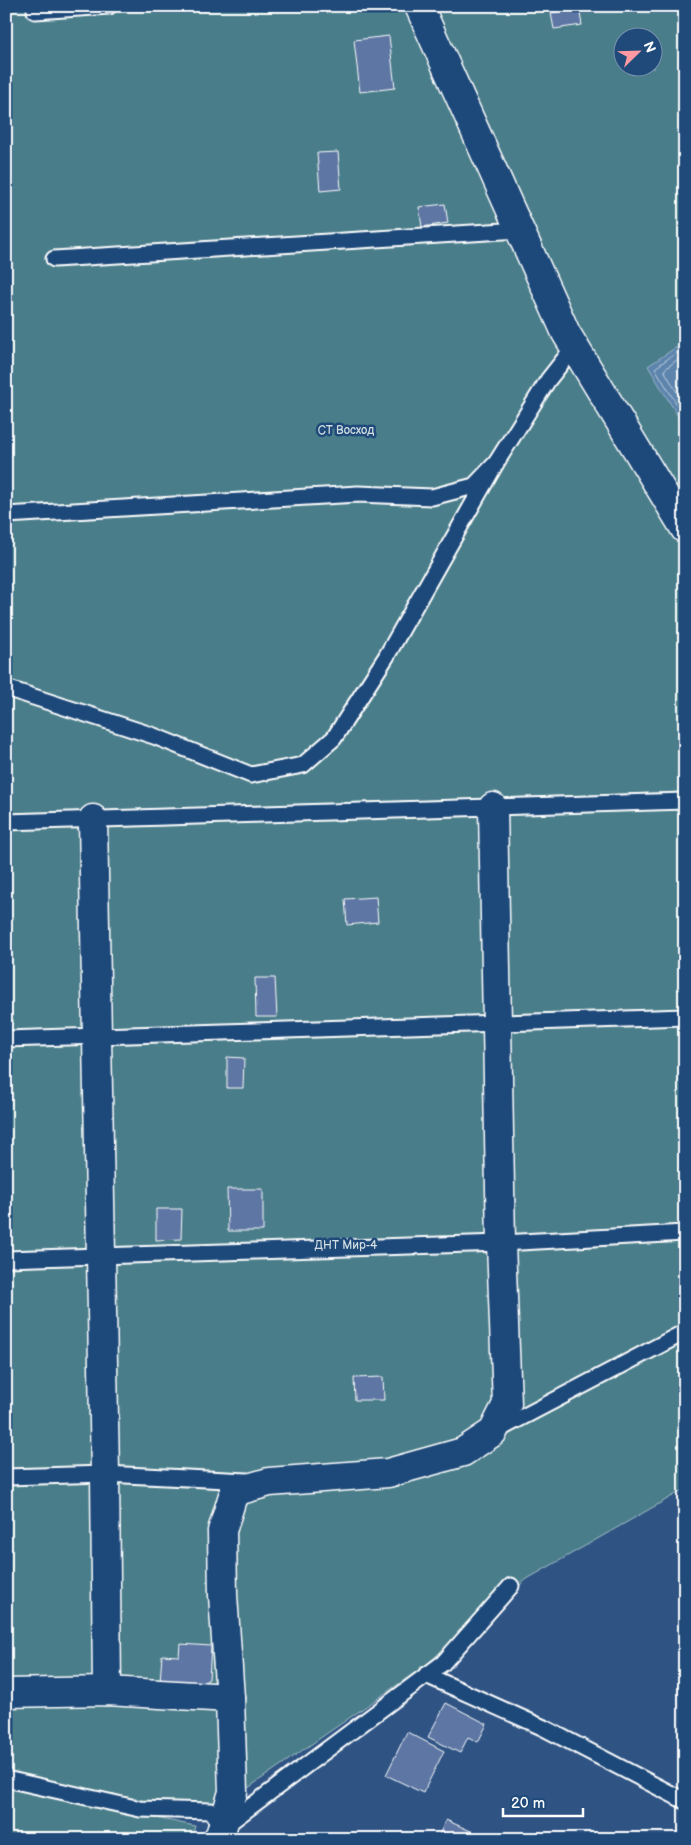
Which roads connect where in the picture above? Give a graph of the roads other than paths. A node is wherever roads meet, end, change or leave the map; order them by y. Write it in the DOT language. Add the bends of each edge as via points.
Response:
graph roads {
  1 [pos="109,6"];
  2 [pos="419,6"];
  3 [pos="35,11"];
  4 [pos="520,230"];
  5 [pos="54,259"];
  6 [pos="574,347"];
  7 [pos="496,463"];
  8 [pos="6,515"];
  9 [pos="685,528"];
  10 [pos="6,688"];
  11 [pos="685,801"];
  12 [pos="494,807"];
  13 [pos="93,819"];
  14 [pos="6,822"];
  15 [pos="685,1018"];
  16 [pos="496,1023"];
  17 [pos="96,1037"];
  18 [pos="6,1039"];
  19 [pos="685,1233"];
  20 [pos="501,1243"];
  21 [pos="100,1256"];
  22 [pos="6,1259"];
  23 [pos="685,1332"];
  24 [pos="492,1432"];
  25 [pos="105,1474"];
  26 [pos="6,1477"];
  27 [pos="269,1482"];
  28 [pos="511,1586"];
  29 [pos="426,1675"];
  30 [pos="107,1691"];
  31 [pos="6,1693"];
  32 [pos="230,1698"];
  33 [pos="6,1779"];
  34 [pos="681,1794"];
  35 [pos="220,1834"];
  1 -- 3 [label="lane"];
  2 -- 4 [label="street"];
  4 -- 5 [label="lane"];
  4 -- 6 [label="street"];
  6 -- 7 [label="lane" via="548,380"];
  6 -- 9 [label="street"];
  7 -- 8 [label="lane" via="474,486 432,497 358,494"];
  7 -- 10 [label="lane" via="386,657 334,738 303,765 251,775 154,736"];
  11 -- 12 [label="lane"];
  12 -- 13 [label="lane"];
  12 -- 16 [label="street"];
  13 -- 14 [label="lane"];
  13 -- 17 [label="street"];
  15 -- 16 [label="lane"];
  16 -- 17 [label="lane"];
  16 -- 20 [label="street"];
  17 -- 18 [label="lane"];
  17 -- 21 [label="street"];
  19 -- 20 [label="lane"];
  20 -- 21 [label="lane"];
  20 -- 24 [label="street" via="507,1404"];
  21 -- 22 [label="lane"];
  21 -- 25 [label="street"];
  23 -- 24 [label="lane"];
  24 -- 27 [label="street" via="463,1452 388,1473"];
  25 -- 26 [label="lane"];
  25 -- 27 [label="lane"];
  25 -- 30 [label="street"];
  27 -- 32 [label="street" via="234,1492 222,1531"];
  28 -- 29 [label="lane" via="443,1663"];
  29 -- 34 [label="lane"];
  29 -- 35 [label="lane"];
  30 -- 31 [label="street"];
  30 -- 32 [label="street"];
  32 -- 35 [label="street" via="233,1792"];
  33 -- 35 [label="lane" via="140,1809 210,1811"];
}
